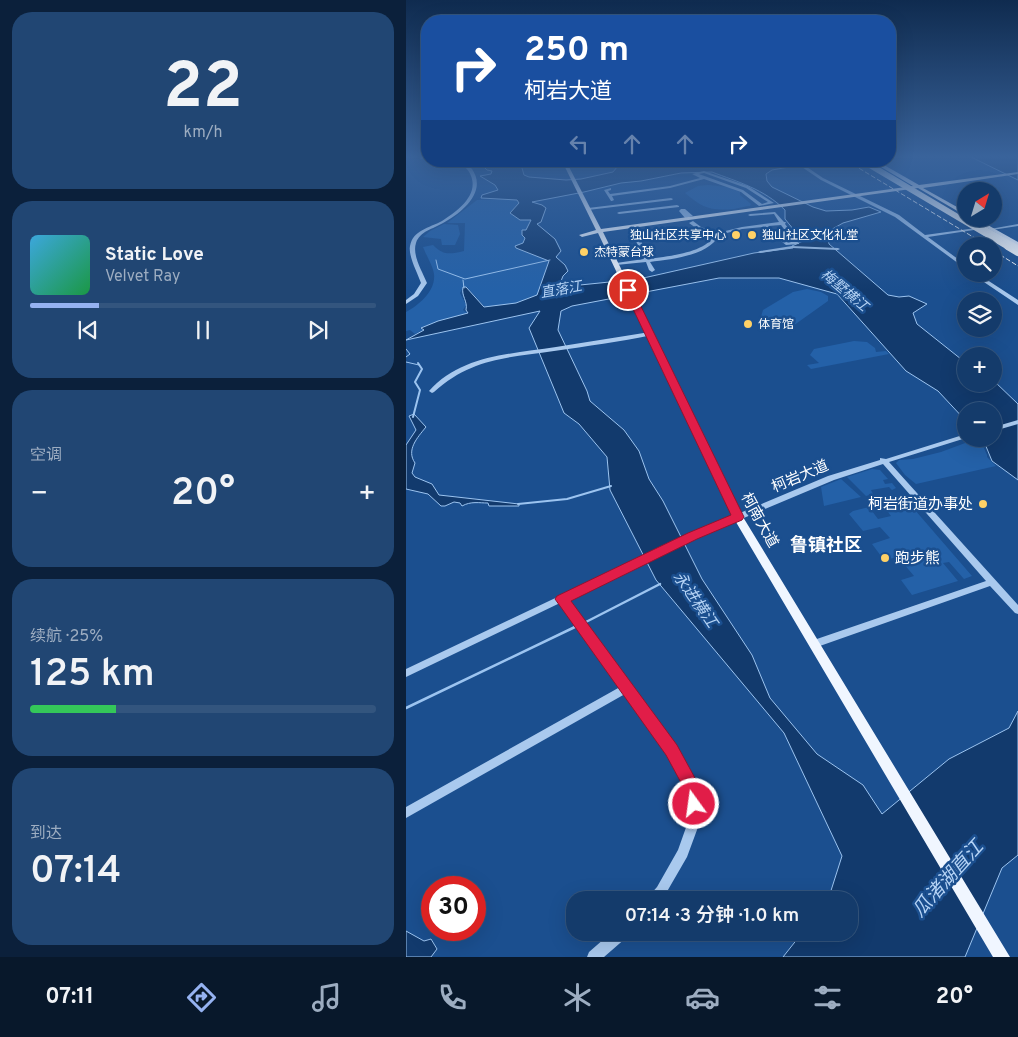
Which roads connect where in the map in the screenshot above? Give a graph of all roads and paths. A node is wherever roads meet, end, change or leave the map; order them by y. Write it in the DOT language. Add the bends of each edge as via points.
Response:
graph roads {
  1 [pos="468,201"];
  2 [pos="583,201"];
  3 [pos="613,201"];
  4 [pos="658,201"];
  5 [pos="672,201"];
  6 [pos="755,201"];
  7 [pos="768,201"];
  8 [pos="824,201"];
  9 [pos="867,201"];
  10 [pos="926,201"];
  11 [pos="930,201"];
  12 [pos="938,201"];
  13 [pos="941,201"];
  14 [pos="616,206"];
  15 [pos="677,206"];
  16 [pos="588,209"];
  17 [pos="957,211"];
  18 [pos="957,211"];
  19 [pos="619,213"];
  20 [pos="750,215"];
  21 [pos="691,219"];
  22 [pos="623,220"];
  23 [pos="784,223"];
  24 [pos="764,225"];
  25 [pos="1018,225"];
  26 [pos="986,228"];
  27 [pos="699,229"];
  28 [pos="974,229"];
  29 [pos="992,229"];
  30 [pos="600,232"];
  31 [pos="717,234"];
  32 [pos="926,236"];
  33 [pos="1018,246"];
  34 [pos="838,249"];
  35 [pos="760,252"];
  36 [pos="1018,253"];
  37 [pos="646,260"];
  38 [pos="957,260"];
  39 [pos="616,264"];
  40 [pos="652,270"];
  41 [pos="987,282"];
  42 [pos="406,302"];
  43 [pos="1018,303"];
  44 [pos="650,334"];
  45 [pos="432,391"];
  46 [pos="1018,422"];
  47 [pos="1002,427"];
  48 [pos="957,439"];
  49 [pos="883,460"];
  50 [pos="738,517"];
  51 [pos="991,582"];
  52 [pos="562,599"];
  53 [pos="1018,611"];
  54 [pos="814,644"];
  55 [pos="406,673"];
  56 [pos="627,688"];
  57 [pos="406,813"];
  58 [pos="660,891"];
  59 [pos="612,941"];
  60 [pos="594,957"];
  61 [pos="1002,957"];
  1 -- 42 [label="street" via="455,214 425,230 415,240 412,252 424,283"];
  2 -- 16 [label="main road, 柯南大道"];
  3 -- 14 [label="street"];
  4 -- 14 [label="street"];
  5 -- 15 [label="street"];
  6 -- 7 [label="street" via="761,205 772,204"];
  8 -- 21 [label="main road"];
  9 -- 32 [label="street"];
  10 -- 28 [label="main road"];
  11 -- 36 [label="highway, bridge"];
  12 -- 17 [label="highway, bridge"];
  13 -- 18 [label="main road"];
  14 -- 16 [label="street"];
  14 -- 19 [label="street"];
  15 -- 19 [label="street"];
  15 -- 21 [label="street"];
  16 -- 30 [label="main road, 柯南大道"];
  19 -- 22 [label="street"];
  20 -- 23 [label="street" via="773,212"];
  21 -- 27 [label="street"];
  21 -- 30 [label="main road"];
  23 -- 24 [label="street"];
  23 -- 24 [label="street" via="797,243 788,244"];
  24 -- 31 [label="street"];
  25 -- 29 [label="street"];
  26 -- 33 [label="highway, bridge"];
  27 -- 31 [label="street"];
  27 -- 37 [label="street" via="641,239 637,244"];
  28 -- 32 [label="street"];
  28 -- 36 [label="main road"];
  29 -- 33 [label="main road"];
  30 -- 39 [label="main road, 柯南大道"];
  31 -- 37 [label="street" via="710,245"];
  32 -- 38 [label="street"];
  34 -- 35 [label="street" via="792,247"];
  37 -- 39 [label="street"];
  37 -- 40 [label="street"];
  39 -- 44 [label="main road, 柯南大道"];
  41 -- 43 [label="street"];
  44 -- 45 [label="street" via="515,353 475,364 446,378"];
  44 -- 50 [label="main road, 柯南大道"];
  46 -- 47 [label="street"];
  48 -- 49 [label="street, 柯岩大道"];
  49 -- 50 [label="street, 柯岩大道"];
  49 -- 51 [label="street"];
  50 -- 52 [label="street, 柯岩大道"];
  50 -- 54 [label="main road, 柯南大道"];
  51 -- 53 [label="street"];
  51 -- 54 [label="street"];
  52 -- 55 [label="street, 柯岩大道"];
  52 -- 56 [label="street"];
  54 -- 61 [label="main road, 柯南大道"];
  56 -- 57 [label="street"];
  56 -- 58 [label="street" via="672,750 693,789 695,820 683,853"];
  59 -- 60 [label="street"];
}
